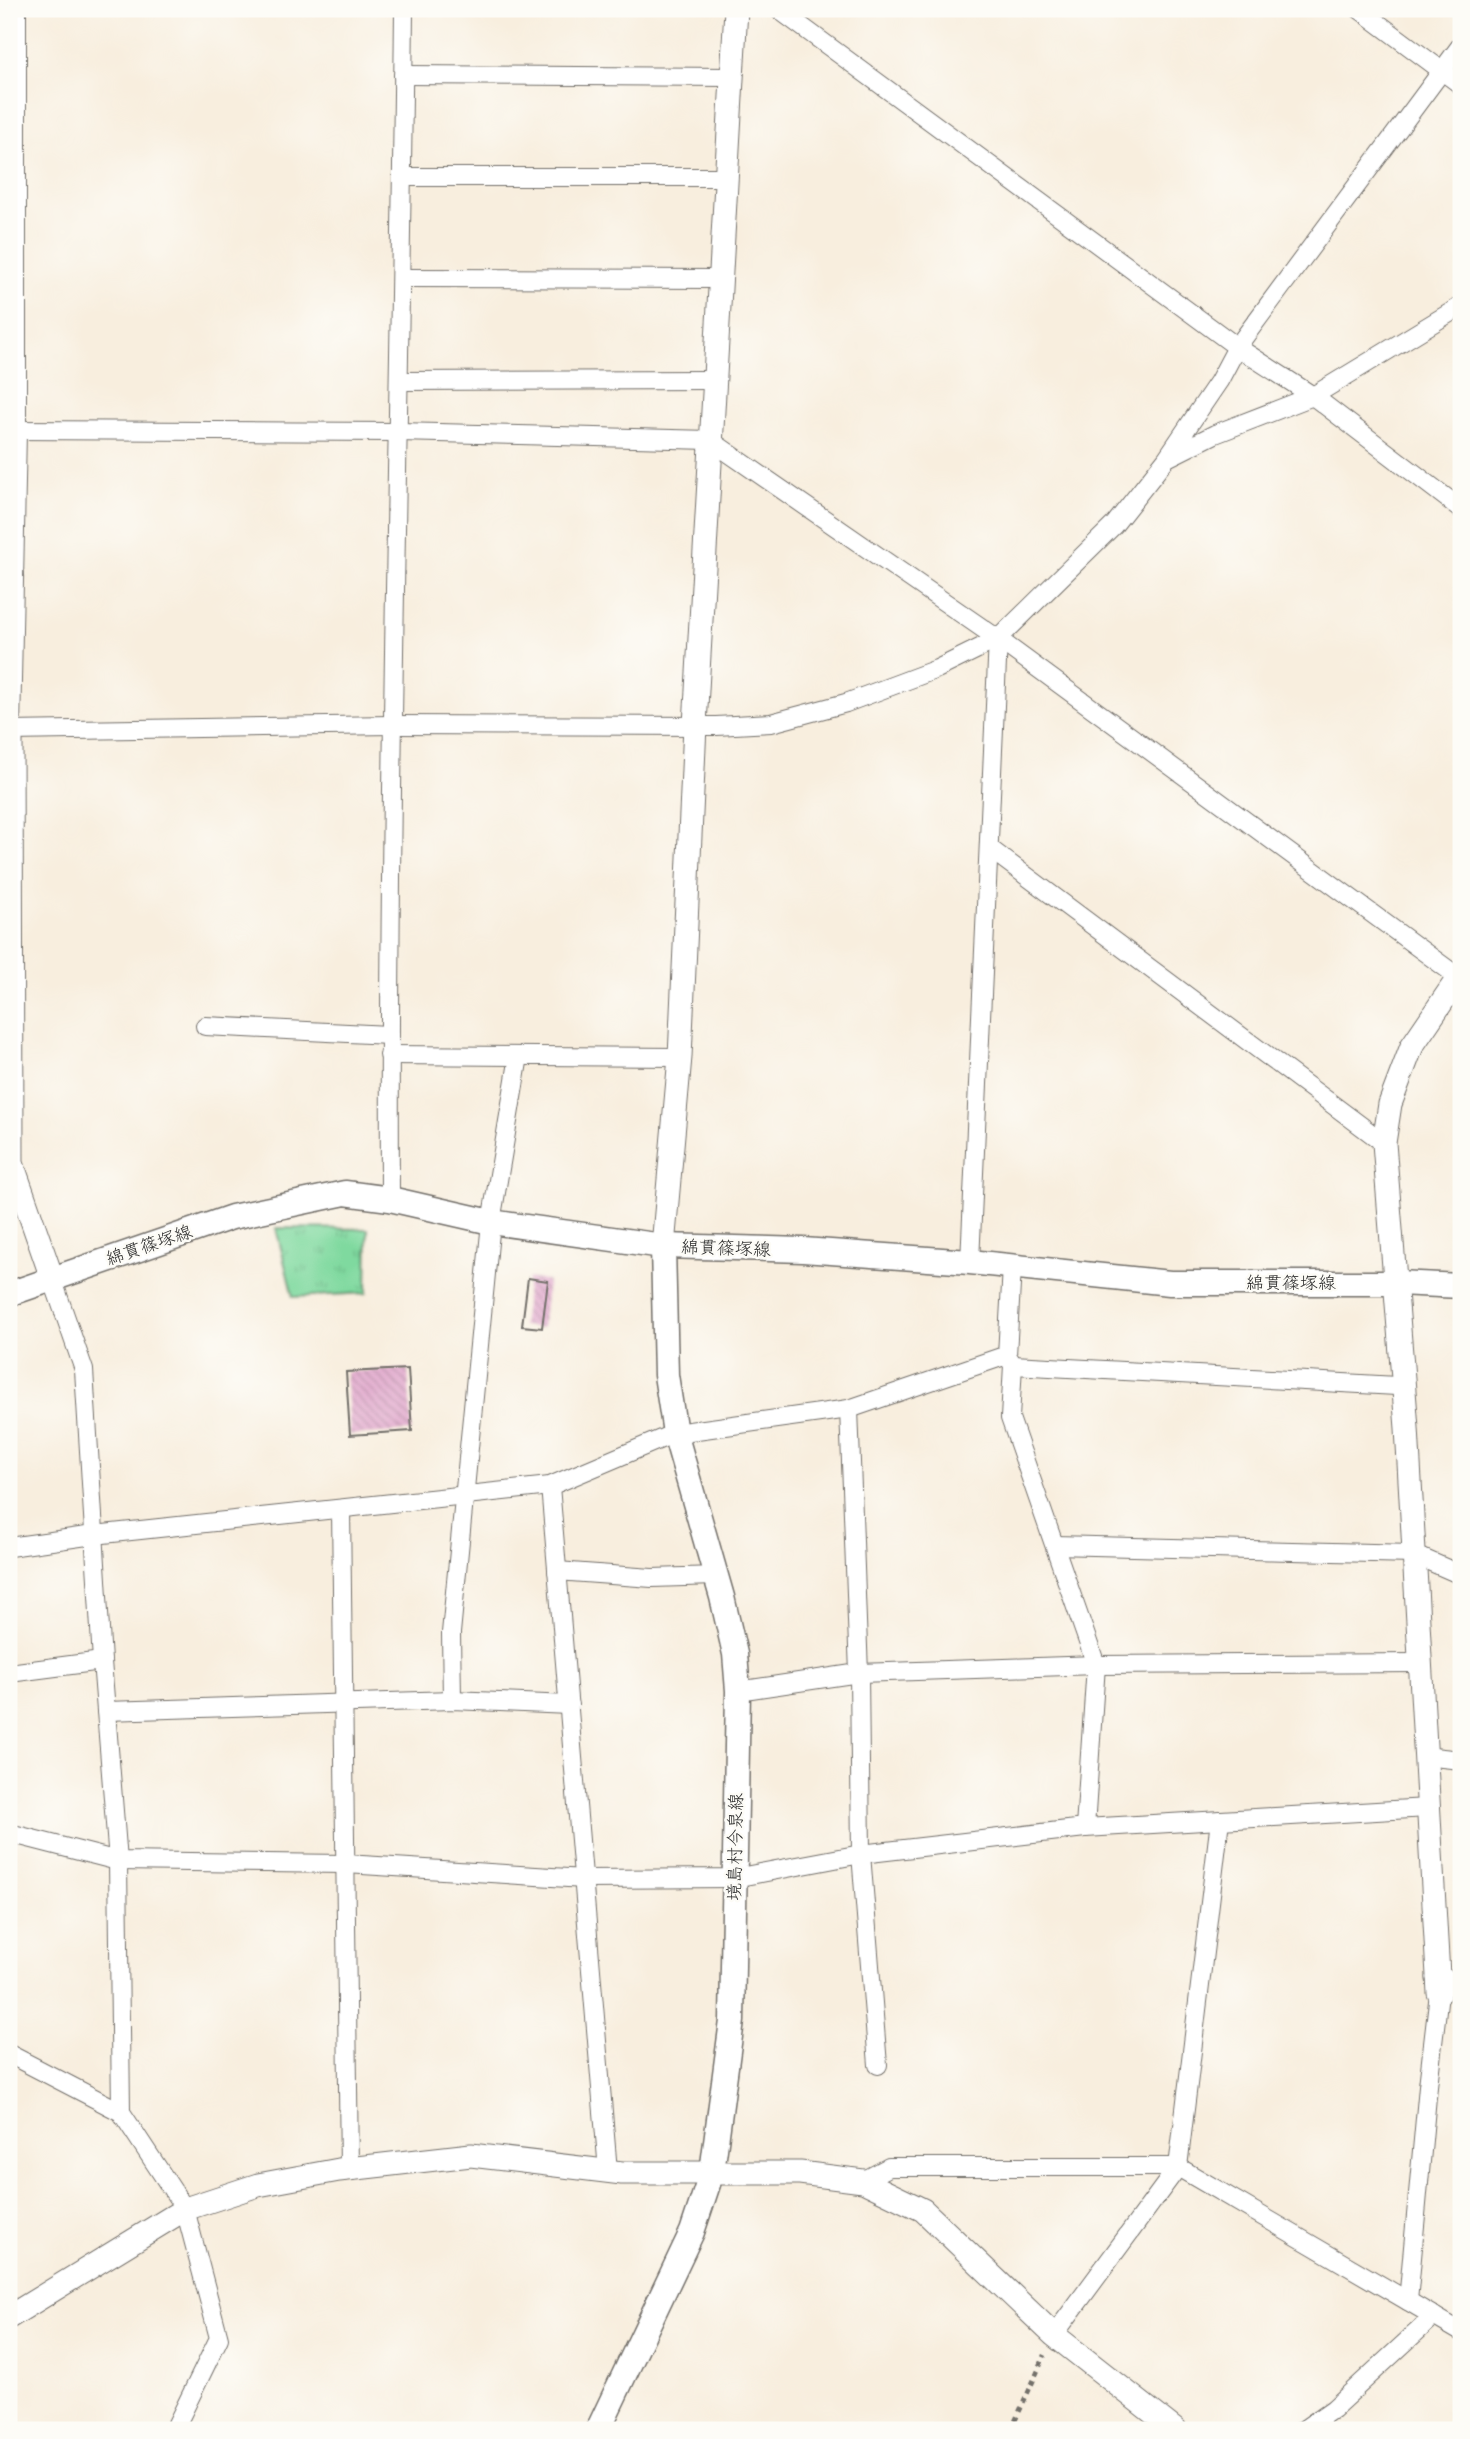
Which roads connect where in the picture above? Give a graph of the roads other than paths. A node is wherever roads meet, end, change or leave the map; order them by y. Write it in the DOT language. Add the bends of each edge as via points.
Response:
graph roads {
  1 [pos="17,9"];
  2 [pos="404,9"];
  3 [pos="736,9"];
  4 [pos="778,9"];
  5 [pos="1359,9"];
  6 [pos="1461,45"];
  7 [pos="1442,71"];
  8 [pos="403,75"];
  9 [pos="732,77"];
  10 [pos="1461,85"];
  11 [pos="402,177"];
  12 [pos="726,177"];
  13 [pos="401,278"];
  14 [pos="720,279"];
  15 [pos="1457,314"];
  16 [pos="1237,347"];
  17 [pos="714,380"];
  18 [pos="400,381"];
  19 [pos="1312,396"];
  20 [pos="13,430"];
  21 [pos="399,432"];
  22 [pos="710,440"];
  23 [pos="1166,459"];
  24 [pos="1461,509"];
  25 [pos="998,639"];
  26 [pos="392,725"];
  27 [pos="695,725"];
  28 [pos="10,730"];
  29 [pos="989,848"];
  30 [pos="1461,977"];
  31 [pos="205,1026"];
  32 [pos="389,1035"];
  33 [pos="389,1055"];
  34 [pos="519,1056"];
  35 [pos="680,1057"];
  36 [pos="1384,1143"];
  37 [pos="390,1199"];
  38 [pos="491,1222"];
  39 [pos="663,1246"];
  40 [pos="970,1262"];
  41 [pos="1012,1267"];
  42 [pos="52,1278"];
  43 [pos="1397,1283"];
  44 [pos="1461,1286"];
  45 [pos="9,1294"];
  46 [pos="1010,1360"];
  47 [pos="1397,1386"];
  48 [pos="849,1409"];
  49 [pos="675,1433"];
  50 [pos="550,1486"];
  51 [pos="464,1496"];
  52 [pos="341,1508"];
  53 [pos="94,1535"];
  54 [pos="1055,1545"];
  55 [pos="9,1547"];
  56 [pos="1413,1554"];
  57 [pos="557,1571"];
  58 [pos="1461,1575"];
  59 [pos="716,1576"];
  60 [pos="102,1661"];
  61 [pos="1419,1663"];
  62 [pos="1096,1665"];
  63 [pos="9,1673"];
  64 [pos="859,1673"];
  65 [pos="738,1691"];
  66 [pos="452,1700"];
  67 [pos="343,1704"];
  68 [pos="569,1705"];
  69 [pos="106,1711"];
  70 [pos="1424,1756"];
  71 [pos="1461,1760"];
  72 [pos="1427,1808"];
  73 [pos="1220,1820"];
  74 [pos="1085,1828"];
  75 [pos="9,1833"];
  76 [pos="862,1854"];
  77 [pos="118,1861"];
  78 [pos="346,1864"];
  79 [pos="734,1878"];
  80 [pos="584,1879"];
  81 [pos="1438,1986"];
  82 [pos="1461,1987"];
  83 [pos="9,2054"];
  84 [pos="878,2065"];
  85 [pos="121,2112"];
  86 [pos="1178,2167"];
  87 [pos="349,2169"];
  88 [pos="608,2171"];
  89 [pos="712,2172"];
  90 [pos="863,2181"];
  91 [pos="185,2209"];
  92 [pos="1408,2301"];
  93 [pos="1434,2316"];
  94 [pos="9,2317"];
  95 [pos="1461,2332"];
  96 [pos="1055,2335"];
  97 [pos="174,2430"];
  98 [pos="598,2430"];
  99 [pos="1175,2430"];
  100 [pos="1303,2430"];
  1 -- 20 [label="street"];
  2 -- 8 [label="street"];
  3 -- 9 [label="street"];
  4 -- 16 [label="street"];
  5 -- 7 [label="street"];
  6 -- 7 [label="street"];
  7 -- 10 [label="street"];
  7 -- 16 [label="street"];
  8 -- 9 [label="street"];
  8 -- 11 [label="street"];
  9 -- 12 [label="street"];
  11 -- 12 [label="street"];
  11 -- 13 [label="street"];
  12 -- 14 [label="street"];
  13 -- 14 [label="street"];
  13 -- 18 [label="street"];
  14 -- 17 [label="street"];
  15 -- 19 [label="street"];
  16 -- 19 [label="street"];
  16 -- 23 [label="street" via="1219,382"];
  17 -- 18 [label="street"];
  17 -- 22 [label="street"];
  18 -- 21 [label="street"];
  19 -- 23 [label="street"];
  19 -- 24 [label="street"];
  20 -- 21 [label="street"];
  20 -- 28 [label="street"];
  21 -- 22 [label="street"];
  21 -- 26 [label="street"];
  22 -- 25 [label="street"];
  22 -- 27 [label="street"];
  23 -- 25 [label="street" via="1114,525"];
  25 -- 27 [label="street" via="937,669 846,703 772,723"];
  25 -- 29 [label="street"];
  25 -- 30 [label="street"];
  26 -- 27 [label="street"];
  26 -- 28 [label="street"];
  26 -- 32 [label="street"];
  27 -- 35 [label="street"];
  28 -- 42 [label="street" via="12,1163"];
  29 -- 36 [label="street"];
  29 -- 40 [label="street"];
  30 -- 36 [label="street" via="1412,1046 1390,1104"];
  31 -- 32 [label="street"];
  32 -- 33 [label="street"];
  33 -- 34 [label="street"];
  33 -- 37 [label="street"];
  34 -- 35 [label="street"];
  34 -- 38 [label="street"];
  35 -- 39 [label="street"];
  36 -- 43 [label="street"];
  37 -- 38 [label="main road, 綿貫篠塚線"];
  37 -- 42 [label="main road, 綿貫篠塚線" via="345,1194 232,1217"];
  38 -- 39 [label="main road, 綿貫篠塚線"];
  38 -- 51 [label="street"];
  39 -- 40 [label="main road, 綿貫篠塚線"];
  39 -- 49 [label="main road, 境島村今泉線" via="666,1375"];
  40 -- 41 [label="main road, 綿貫篠塚線"];
  41 -- 43 [label="main road, 綿貫篠塚線" via="1170,1283"];
  41 -- 46 [label="street"];
  42 -- 45 [label="main road, 綿貫篠塚線"];
  42 -- 53 [label="street" via="84,1370"];
  43 -- 44 [label="main road, 綿貫篠塚線"];
  43 -- 56 [label="street"];
  46 -- 47 [label="street"];
  46 -- 48 [label="street"];
  46 -- 54 [label="street" via="1010,1418"];
  48 -- 49 [label="street"];
  48 -- 64 [label="street"];
  49 -- 50 [label="street"];
  49 -- 59 [label="main road, 境島村今泉線"];
  50 -- 51 [label="street"];
  50 -- 57 [label="street"];
  51 -- 52 [label="street"];
  51 -- 66 [label="street" via="451,1633"];
  52 -- 53 [label="street"];
  52 -- 67 [label="street"];
  53 -- 55 [label="street"];
  53 -- 60 [label="street"];
  54 -- 56 [label="street"];
  54 -- 62 [label="street"];
  56 -- 58 [label="street"];
  56 -- 61 [label="street"];
  57 -- 59 [label="street" via="652,1578"];
  57 -- 68 [label="street"];
  59 -- 65 [label="main road, 境島村今泉線" via="735,1654"];
  60 -- 63 [label="street"];
  60 -- 69 [label="street"];
  61 -- 62 [label="street"];
  61 -- 70 [label="street"];
  62 -- 64 [label="street"];
  62 -- 74 [label="street"];
  64 -- 65 [label="street"];
  64 -- 76 [label="street"];
  65 -- 79 [label="main road, 境島村今泉線"];
  66 -- 67 [label="street"];
  66 -- 68 [label="street"];
  67 -- 69 [label="street"];
  67 -- 78 [label="street"];
  68 -- 80 [label="street"];
  69 -- 77 [label="street"];
  70 -- 71 [label="street"];
  70 -- 72 [label="street"];
  72 -- 73 [label="street"];
  72 -- 81 [label="street"];
  73 -- 74 [label="street"];
  73 -- 86 [label="street"];
  74 -- 76 [label="street"];
  75 -- 77 [label="street"];
  76 -- 79 [label="street"];
  76 -- 84 [label="street"];
  77 -- 78 [label="street"];
  77 -- 85 [label="street"];
  78 -- 80 [label="street"];
  78 -- 87 [label="street"];
  79 -- 80 [label="street"];
  79 -- 89 [label="main road, 境島村今泉線" via="732,2021"];
  80 -- 88 [label="street"];
  81 -- 82 [label="street"];
  81 -- 92 [label="street"];
  83 -- 85 [label="street"];
  85 -- 91 [label="street"];
  86 -- 90 [label="street" via="888,2167"];
  86 -- 92 [label="street"];
  86 -- 96 [label="street"];
  87 -- 88 [label="street" via="471,2155"];
  87 -- 91 [label="street" via="258,2185"];
  88 -- 89 [label="street"];
  89 -- 90 [label="street" via="800,2173"];
  89 -- 98 [label="main road, 境島村今泉線" via="692,2232"];
  90 -- 96 [label="street" via="923,2210"];
  91 -- 94 [label="street"];
  91 -- 97 [label="street" via="219,2338"];
  92 -- 93 [label="street"];
  93 -- 95 [label="street"];
  93 -- 100 [label="street" via="1333,2409"];
  96 -- 99 [label="street"];
}
